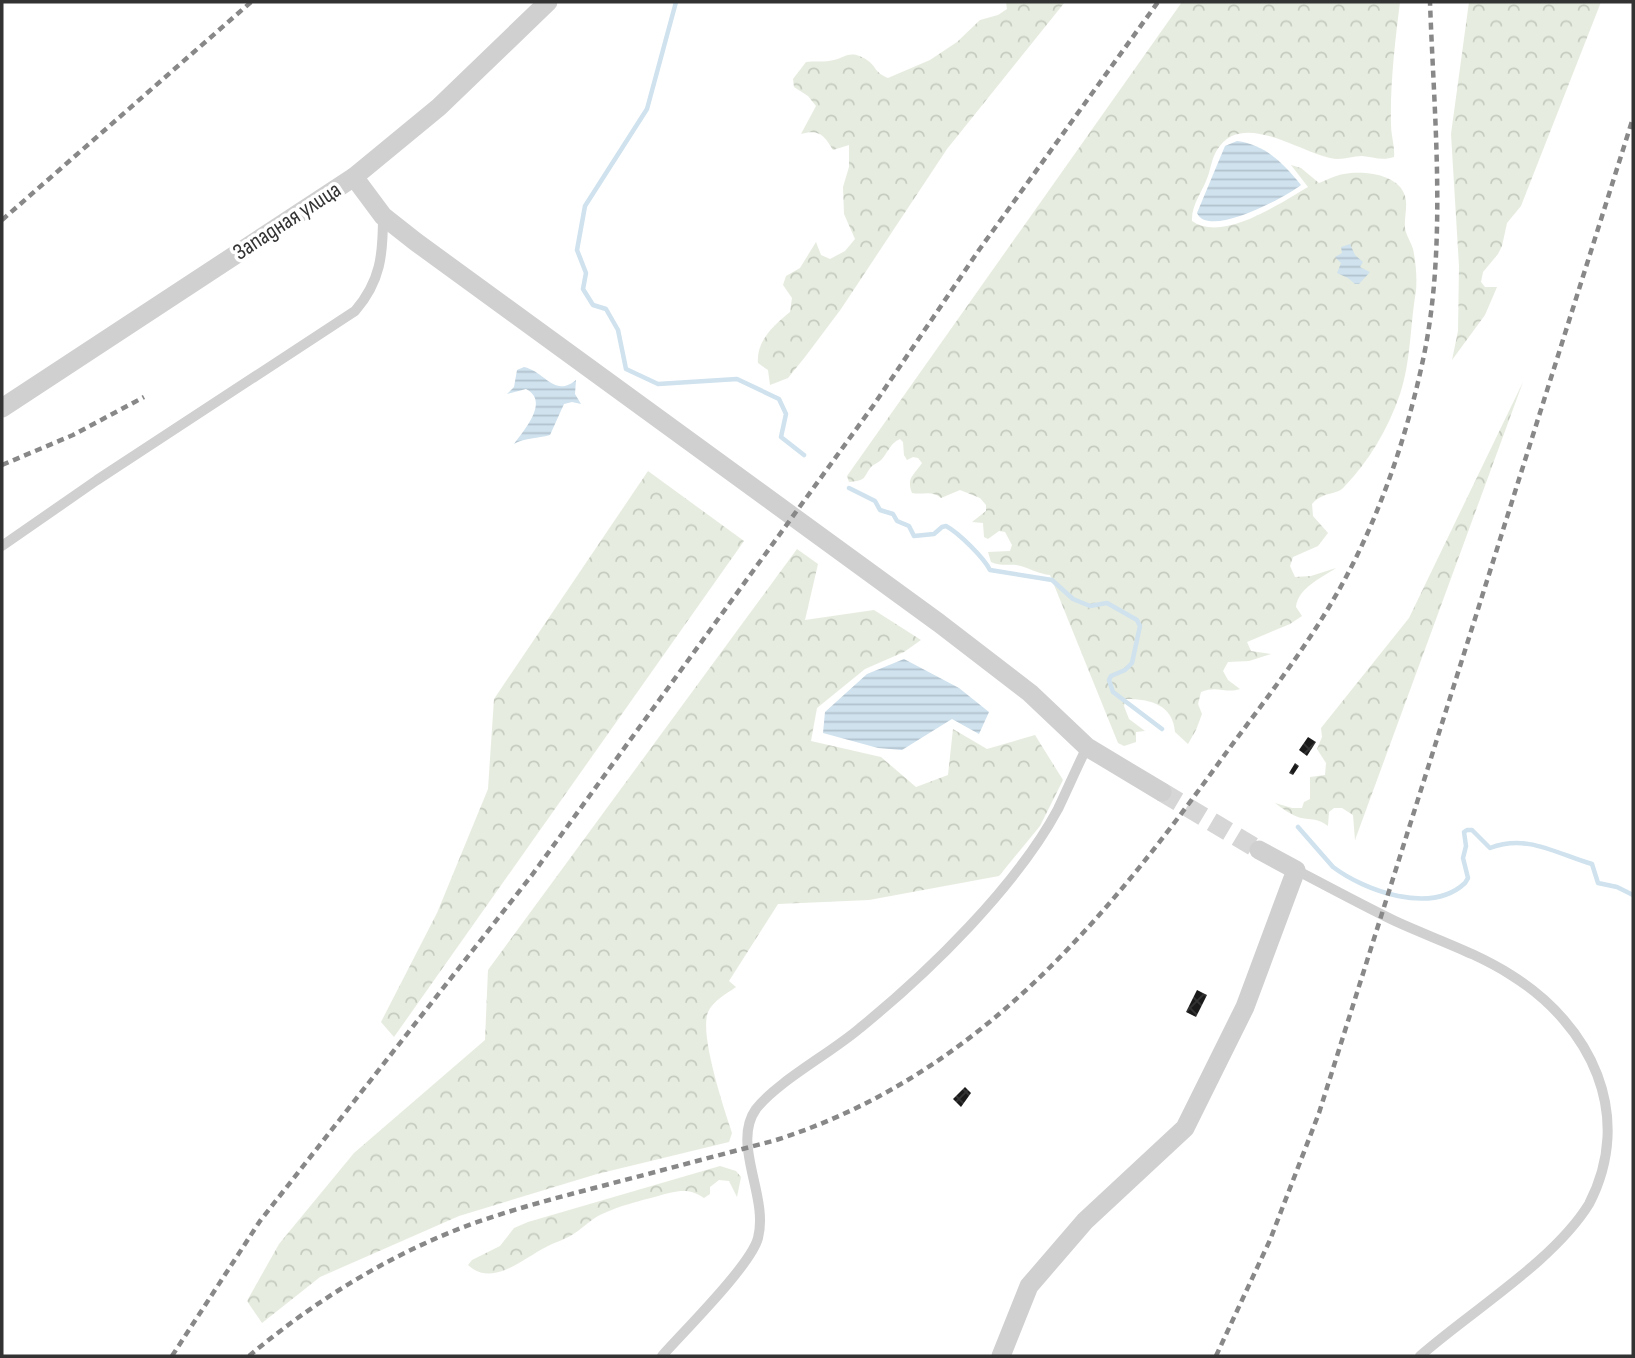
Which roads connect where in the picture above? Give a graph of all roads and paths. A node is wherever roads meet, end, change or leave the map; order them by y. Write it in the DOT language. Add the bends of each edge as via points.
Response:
graph roads {
  1 [pos="548,2"];
  2 [pos="354,177"];
  3 [pos="383,216"];
  4 [pos="2,408"];
  5 [pos="2,546"];
  6 [pos="1087,747"];
  7 [pos="1163,792"];
  8 [pos="1259,850"];
  9 [pos="1296,870"];
  10 [pos="662,1356"];
  11 [pos="1001,1356"];
  12 [pos="1420,1356"];
  1 -- 2 [label="street, Западная улица" via="439,107"];
  2 -- 3 [label="street"];
  2 -- 4 [label="street, Западная улица"];
  3 -- 5 [label="lane" via="380,265 372,288 355,311"];
  3 -- 6 [label="street" via="939,623 1055,714"];
  6 -- 7 [label="street"];
  6 -- 10 [label="lane" via="1038,839 964,931 859,1030 756,1110 746,1138 761,1213 758,1239 739,1269"];
  8 -- 9 [label="street"];
  9 -- 11 [label="street" via="1245,1007 1185,1128 1085,1221 1029,1286"];
  9 -- 12 [label="lane" via="1521,982 1559,1013 1579,1037 1598,1067 1611,1103 1610,1151 1589,1205 1533,1265"];
}
